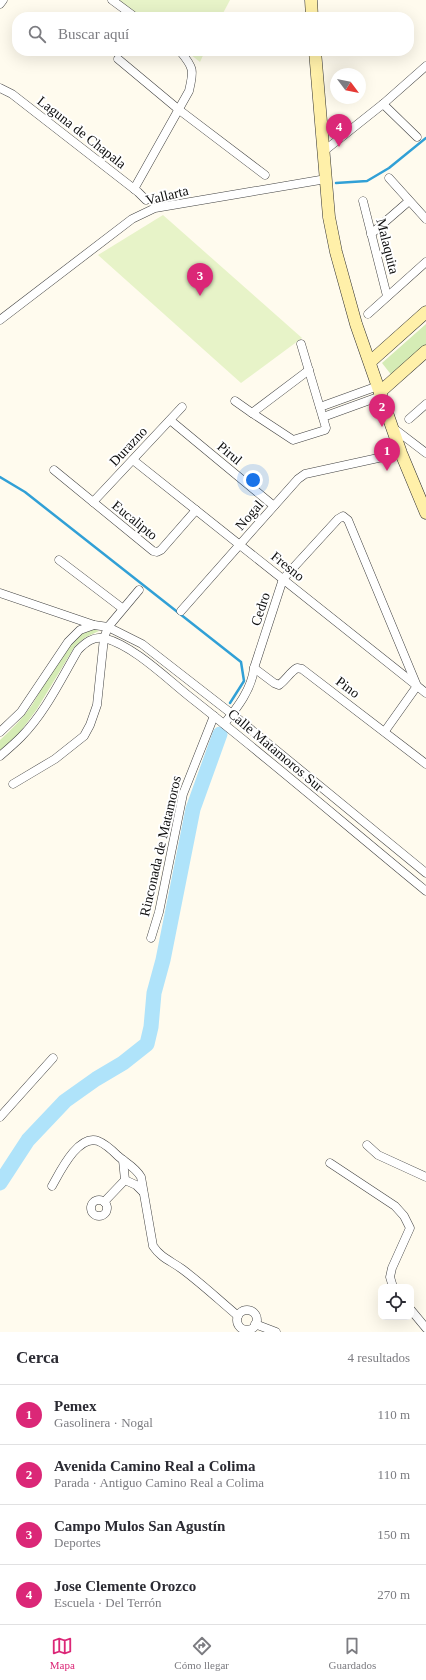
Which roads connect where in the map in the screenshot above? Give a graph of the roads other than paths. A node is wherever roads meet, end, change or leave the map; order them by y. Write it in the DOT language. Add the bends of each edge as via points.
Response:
graph roads {
  1 [pos="3,0"];
  2 [pos="112,0"];
  3 [pos="311,0"];
  4 [pos="0,4"];
  5 [pos="128,12"];
  6 [pos="312,12"];
  7 [pos="185,56"];
  8 [pos="315,56"];
  9 [pos="118,59"];
  10 [pos="426,66"];
  11 [pos="0,88"];
  12 [pos="382,104"];
  13 [pos="178,108"];
  14 [pos="417,137"];
  15 [pos="324,151"];
  16 [pos="265,175"];
  17 [pos="389,178"];
  18 [pos="326,179"];
  19 [pos="134,189"];
  20 [pos="146,200"];
  21 [pos="363,201"];
  22 [pos="409,201"];
  23 [pos="426,219"];
  24 [pos="371,234"];
  25 [pos="426,262"];
  26 [pos="388,296"];
  27 [pos="426,312"];
  28 [pos="368,314"];
  29 [pos="0,320"];
  30 [pos="302,344"];
  31 [pos="426,351"];
  32 [pos="370,362"];
  33 [pos="309,370"];
  34 [pos="380,391"];
  35 [pos="235,401"];
  36 [pos="426,404"];
  37 [pos="182,407"];
  38 [pos="320,407"];
  39 [pos="252,413"];
  40 [pos="323,417"];
  41 [pos="409,419"];
  42 [pos="170,420"];
  43 [pos="392,427"];
  44 [pos="401,453"];
  45 [pos="426,453"];
  46 [pos="133,460"];
  47 [pos="54,470"];
  48 [pos="93,502"];
  49 [pos="274,506"];
  50 [pos="196,510"];
  51 [pos="426,513"];
  52 [pos="240,545"];
  53 [pos="59,560"];
  54 [pos="283,579"];
  55 [pos="138,590"];
  56 [pos="0,593"];
  57 [pos="122,608"];
  58 [pos="181,611"];
  59 [pos="94,625"];
  60 [pos="108,627"];
  61 [pos="104,638"];
  62 [pos="254,668"];
  63 [pos="417,686"];
  64 [pos="426,694"];
  65 [pos="232,714"];
  66 [pos="214,716"];
  67 [pos="224,724"];
  68 [pos="385,731"];
  69 [pos="0,732"];
  70 [pos="0,756"];
  71 [pos="426,764"];
  72 [pos="13,784"];
  73 [pos="407,857"];
  74 [pos="398,868"];
  75 [pos="426,873"];
  76 [pos="426,891"];
  77 [pos="151,938"];
  78 [pos="53,1058"];
  79 [pos="0,1117"];
  80 [pos="367,1145"];
  81 [pos="123,1160"];
  82 [pos="330,1163"];
  83 [pos="426,1177"];
  84 [pos="125,1180"];
  85 [pos="52,1186"];
  86 [pos="143,1192"];
  87 [pos="104,1202"];
  88 [pos="391,1284"];
  89 [pos="414,1314"];
  90 [pos="238,1316"];
  91 [pos="255,1324"];
  92 [pos="426,1328"];
  93 [pos="276,1332"];
  1 -- 4 [label="street"];
  2 -- 5 [label="street"];
  3 -- 6 [label="main road"];
  7 -- 13 [label="street" via="190,62 193,74 189,91"];
  8 -- 15 [label="main road"];
  9 -- 13 [label="street"];
  10 -- 12 [label="street"];
  11 -- 19 [label="street, Laguna de Chapala" via="12,94"];
  12 -- 14 [label="street"];
  12 -- 15 [label="street"];
  13 -- 16 [label="street"];
  13 -- 19 [label="street"];
  15 -- 18 [label="main road"];
  17 -- 22 [label="street"];
  18 -- 29 [label="street, Vallarta" via="155,208 132,219"];
  18 -- 32 [label="main road" via="329,217 336,252 356,324"];
  19 -- 20 [label="street, Laguna de Chapala"];
  21 -- 24 [label="street, Malaquita"];
  22 -- 23 [label="street"];
  22 -- 24 [label="street"];
  24 -- 26 [label="street, Malaquita"];
  25 -- 26 [label="street"];
  26 -- 28 [label="street"];
  27 -- 32 [label="main road"];
  30 -- 33 [label="street"];
  31 -- 34 [label="main road"];
  32 -- 34 [label="main road"];
  33 -- 38 [label="street"];
  33 -- 39 [label="street"];
  34 -- 38 [label="street"];
  34 -- 40 [label="street"];
  34 -- 43 [label="main road"];
  35 -- 39 [label="street"];
  36 -- 41 [label="street"];
  37 -- 42 [label="street, Durazno"];
  38 -- 40 [label="street"];
  39 -- 40 [label="street" via="296,441 324,432 326,428"];
  42 -- 46 [label="street, Durazno"];
  42 -- 49 [label="street, Pirul"];
  43 -- 44 [label="main road"];
  43 -- 45 [label="street"];
  44 -- 49 [label="street, Nogal" via="304,474"];
  44 -- 51 [label="main road"];
  46 -- 48 [label="street, Durazno"];
  46 -- 50 [label="street, Fresno"];
  47 -- 48 [label="street, Eucalipto"];
  48 -- 50 [label="street, Eucalipto" via="157,552"];
  49 -- 52 [label="street, Nogal"];
  50 -- 52 [label="street, Fresno"];
  52 -- 54 [label="street, Fresno"];
  52 -- 58 [label="street, Nogal"];
  53 -- 57 [label="street"];
  54 -- 62 [label="street, Cedro"];
  54 -- 63 [label="street, Fresno"];
  54 -- 63 [label="street, Cedro" via="338,518 343,516 348,520"];
  55 -- 57 [label="street"];
  56 -- 59 [label="street, Calle Matamoros Sur"];
  57 -- 60 [label="street"];
  59 -- 60 [label="street, Calle Matamoros Sur"];
  59 -- 69 [label="street" via="80,630 68,642 21,712"];
  60 -- 61 [label="street"];
  60 -- 65 [label="street, Calle Matamoros Sur" via="142,644"];
  61 -- 66 [label="street, Calle Matamoros Sur" via="125,646"];
  61 -- 70 [label="street" via="96,637 78,650 35,720 21,738"];
  61 -- 72 [label="street" via="97,705 84,736 55,759"];
  62 -- 65 [label="street, Cedro" via="253,678"];
  62 -- 68 [label="street, Pino" via="278,685 293,670 302,669"];
  63 -- 64 [label="street, Fresno"];
  63 -- 68 [label="street"];
  65 -- 67 [label="street, Cedro"];
  65 -- 73 [label="street, Calle Matamoros Sur"];
  66 -- 67 [label="street, Calle Matamoros Sur"];
  66 -- 77 [label="street, Rinconada de Matamoros" via="182,794 159,912"];
  67 -- 74 [label="street, Calle Matamoros Sur"];
  68 -- 71 [label="street, Pino"];
  73 -- 74 [label="street"];
  73 -- 75 [label="street, Calle Matamoros Sur"];
  74 -- 76 [label="street, Calle Matamoros Sur"];
  78 -- 79 [label="street"];
  80 -- 83 [label="street" via="378,1155"];
  81 -- 84 [label="street"];
  81 -- 85 [label="street" via="110,1148 98,1141 90,1140 74,1152"];
  81 -- 86 [label="street" via="137,1170 141,1177"];
  82 -- 88 [label="street" via="395,1206 404,1216 410,1228 392,1268"];
  84 -- 86 [label="street"];
  84 -- 87 [label="street"];
  86 -- 90 [label="street" via="152,1246 157,1253 181,1269"];
  89 -- 92 [label="street"];
  90 -- 91 [label="street" via="238,1323 243,1329 250,1329"];
  90 -- 91 [label="street" via="244,1311 252,1312 256,1317"];
  91 -- 93 [label="street"];
}
